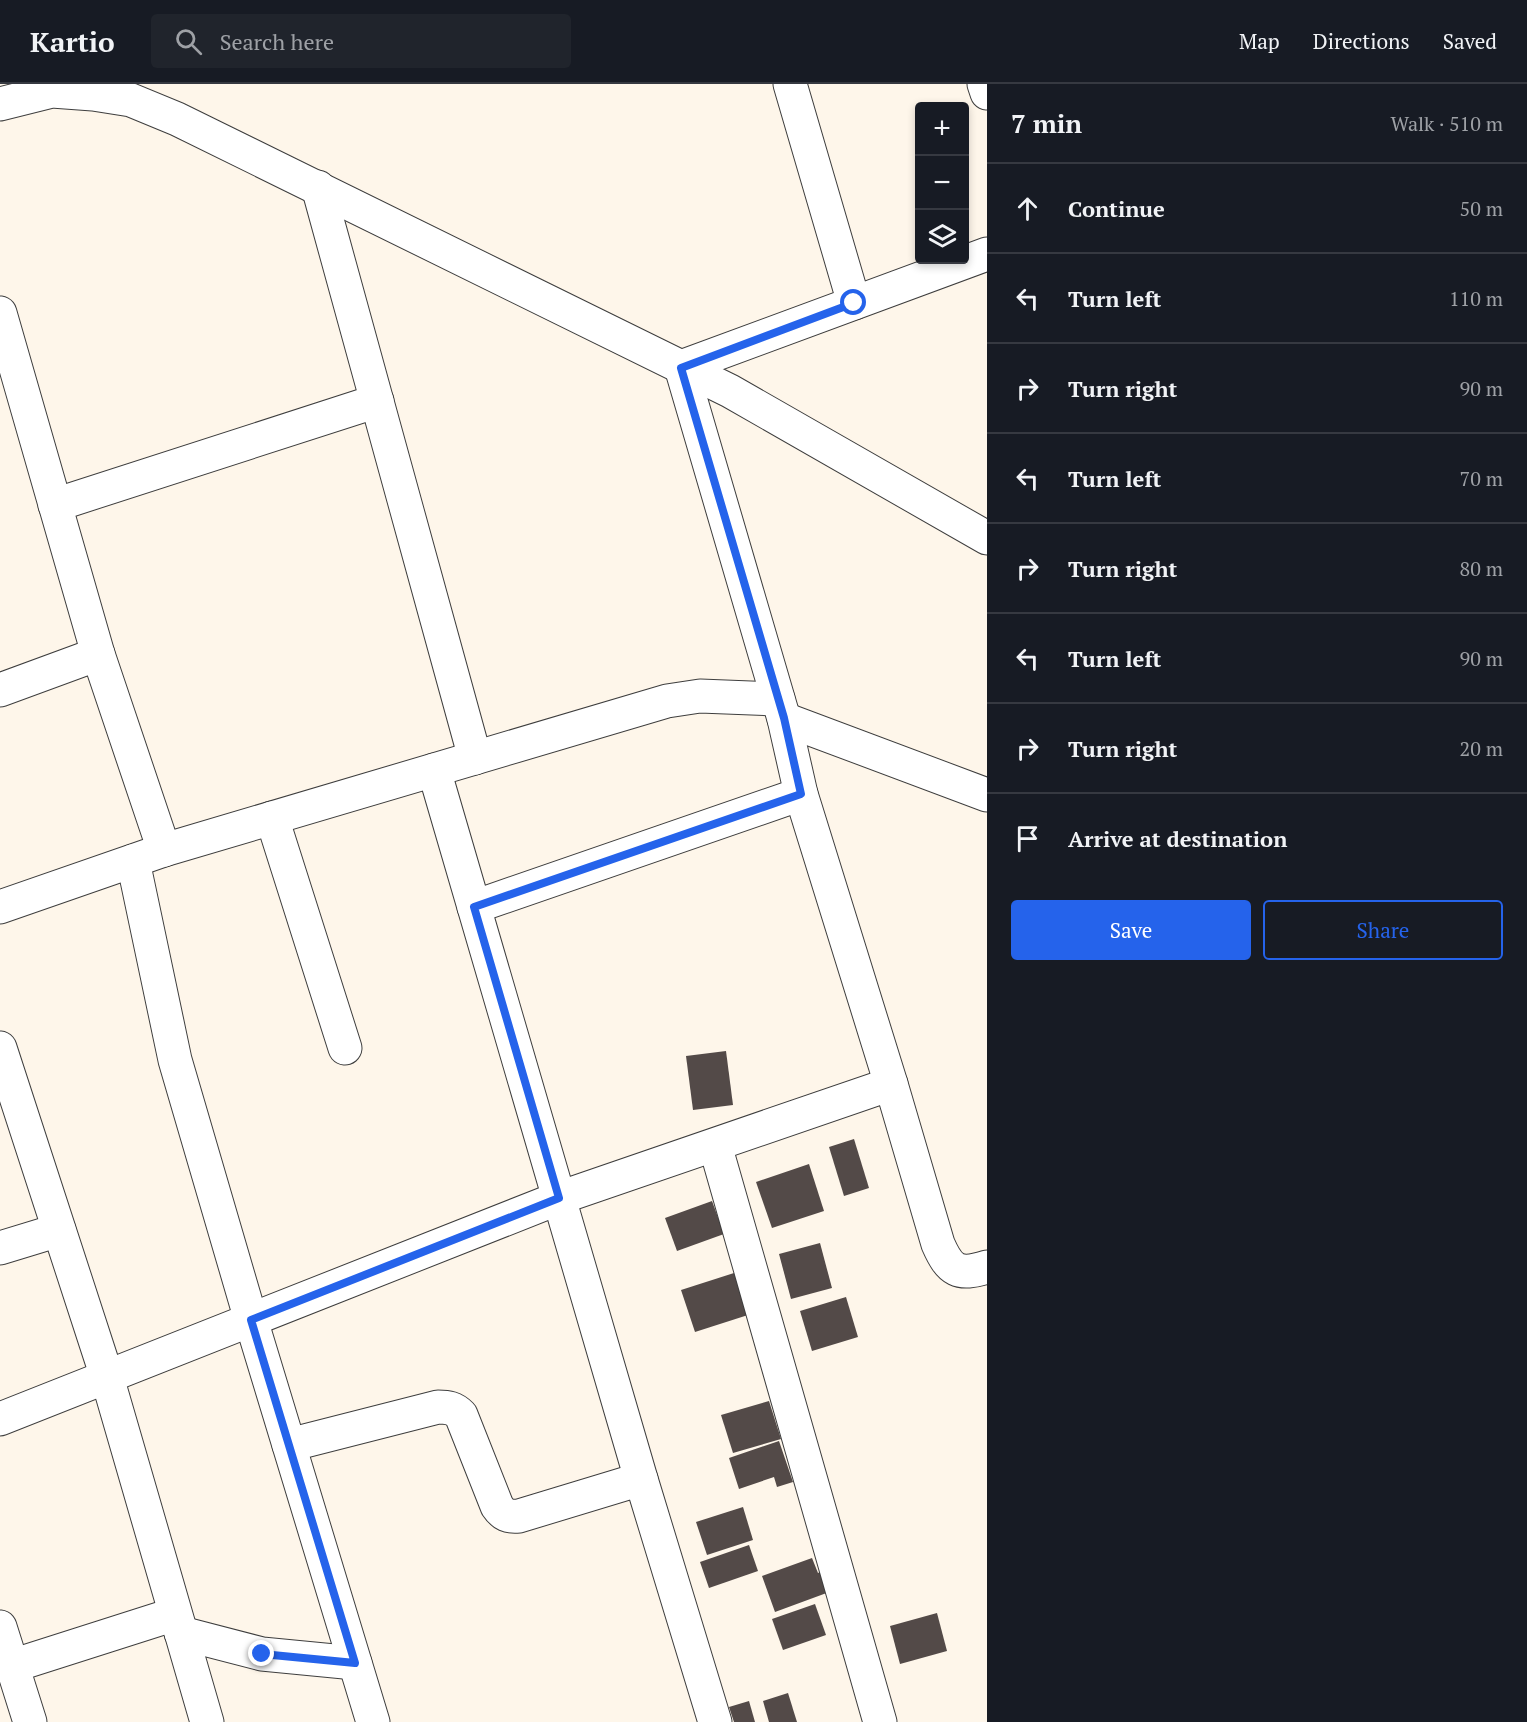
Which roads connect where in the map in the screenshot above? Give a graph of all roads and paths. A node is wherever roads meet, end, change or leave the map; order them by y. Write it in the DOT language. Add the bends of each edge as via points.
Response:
graph roads {
  1 [pos="790,84"];
  2 [pos="984,84"];
  3 [pos="93,89"];
  4 [pos="987,93"];
  5 [pos="0,104"];
  6 [pos="318,187"];
  7 [pos="987,254"];
  8 [pos="854,303"];
  9 [pos="0,312"];
  10 [pos="681,368"];
  11 [pos="377,401"];
  12 [pos="55,505"];
  13 [pos="987,538"];
  14 [pos="98,654"];
  15 [pos="0,690"];
  16 [pos="781,709"];
  17 [pos="475,758"];
  18 [pos="434,770"];
  19 [pos="801,794"];
  20 [pos="987,795"];
  21 [pos="272,818"];
  22 [pos="164,850"];
  23 [pos="133,861"];
  24 [pos="0,907"];
  25 [pos="474,907"];
  26 [pos="0,1048"];
  27 [pos="345,1048"];
  28 [pos="891,1084"];
  29 [pos="6,1086"];
  30 [pos="715,1145"];
  31 [pos="559,1198"];
  32 [pos="59,1230"];
  33 [pos="0,1248"];
  34 [pos="987,1267"];
  35 [pos="251,1320"];
  36 [pos="107,1377"];
  37 [pos="0,1419"];
  38 [pos="289,1445"];
  39 [pos="641,1479"];
  40 [pos="178,1624"];
  41 [pos="0,1627"];
  42 [pos="355,1663"];
  43 [pos="12,1666"];
  44 [pos="30,1722"];
  45 [pos="207,1722"];
  46 [pos="373,1722"];
  47 [pos="715,1722"];
  48 [pos="880,1722"];
  1 -- 8 [label="street"];
  2 -- 4 [label="street"];
  3 -- 5 [label="street" via="52,91"];
  3 -- 6 [label="street" via="177,119"];
  6 -- 10 [label="street"];
  6 -- 11 [label="street"];
  7 -- 8 [label="street"];
  8 -- 10 [label="street"];
  9 -- 12 [label="street"];
  10 -- 13 [label="street" via="730,391"];
  10 -- 16 [label="street"];
  11 -- 12 [label="street"];
  11 -- 17 [label="street"];
  12 -- 14 [label="street"];
  14 -- 15 [label="street"];
  14 -- 22 [label="street"];
  16 -- 17 [label="street" via="700,696 684,698"];
  16 -- 19 [label="street"];
  16 -- 20 [label="street"];
  17 -- 18 [label="street"];
  18 -- 21 [label="street"];
  18 -- 25 [label="street"];
  19 -- 25 [label="street"];
  19 -- 28 [label="street"];
  21 -- 22 [label="street"];
  21 -- 27 [label="street"];
  22 -- 23 [label="street"];
  23 -- 24 [label="street"];
  23 -- 35 [label="street" via="170,1040"];
  25 -- 31 [label="street"];
  26 -- 29 [label="street"];
  28 -- 30 [label="street"];
  28 -- 34 [label="street" via="946,1261 956,1270 971,1272"];
  29 -- 32 [label="street"];
  30 -- 31 [label="street"];
  30 -- 48 [label="street"];
  31 -- 35 [label="street"];
  31 -- 39 [label="street"];
  32 -- 33 [label="street"];
  32 -- 36 [label="street"];
  35 -- 36 [label="street"];
  35 -- 38 [label="street"];
  36 -- 37 [label="street"];
  36 -- 40 [label="street"];
  38 -- 39 [label="street" via="447,1407 461,1415 502,1514 519,1516"];
  38 -- 42 [label="street"];
  39 -- 47 [label="street"];
  40 -- 42 [label="street" via="262,1654"];
  40 -- 43 [label="street"];
  40 -- 45 [label="street"];
  41 -- 43 [label="street"];
  42 -- 46 [label="street"];
  43 -- 44 [label="street"];
}
